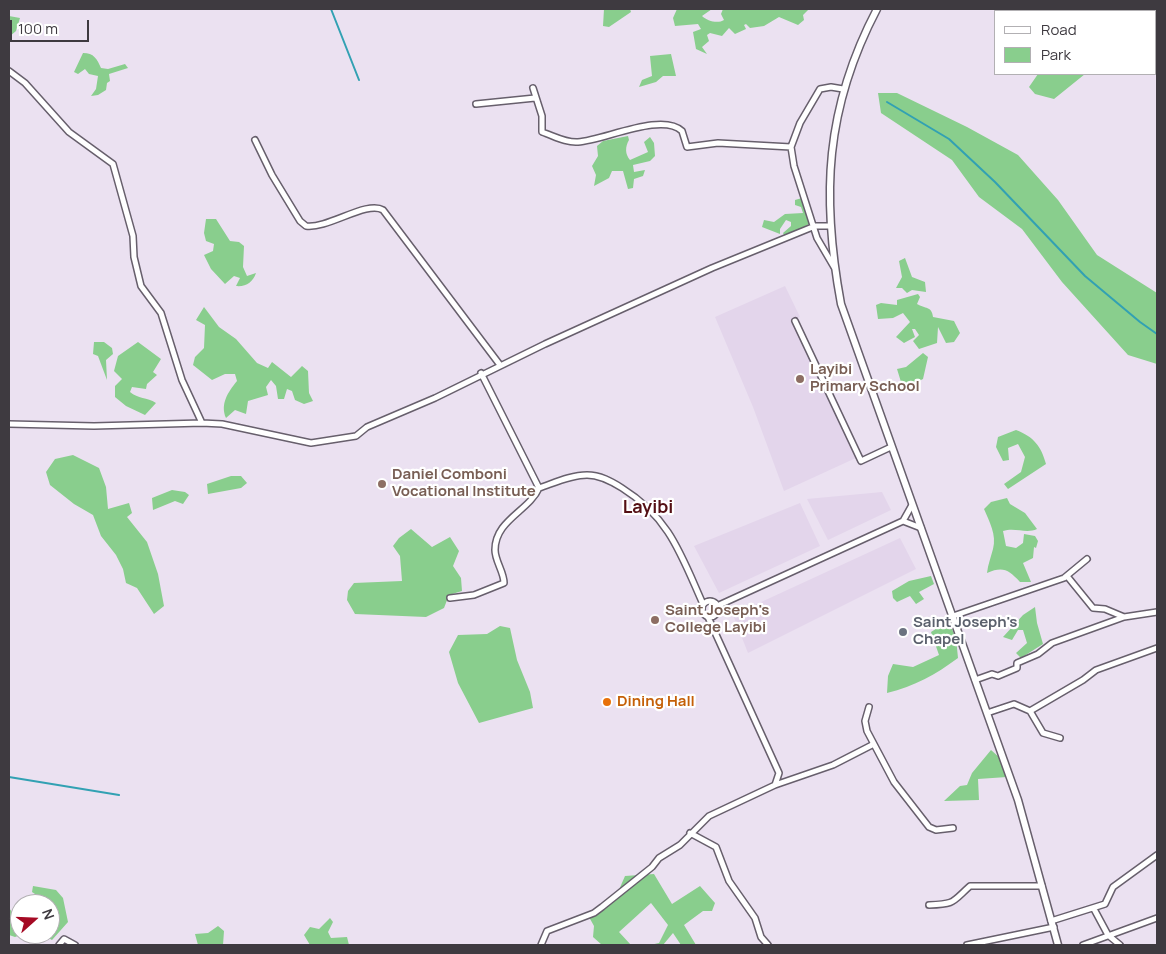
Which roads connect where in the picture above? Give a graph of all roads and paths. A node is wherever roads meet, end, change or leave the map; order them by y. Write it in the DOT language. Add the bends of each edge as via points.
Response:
graph roads {
  1 [pos="877,9"];
  2 [pos="9,70"];
  3 [pos="533,88"];
  4 [pos="843,89"];
  5 [pos="535,98"];
  6 [pos="476,104"];
  7 [pos="255,140"];
  8 [pos="791,147"];
  9 [pos="815,226"];
  10 [pos="829,226"];
  11 [pos="834,267"];
  12 [pos="795,321"];
  13 [pos="500,365"];
  14 [pos="482,373"];
  15 [pos="202,423"];
  16 [pos="9,424"];
  17 [pos="891,447"];
  18 [pos="539,488"];
  19 [pos="912,505"];
  20 [pos="903,521"];
  21 [pos="920,528"];
  22 [pos="1088,558"];
  23 [pos="1067,576"];
  24 [pos="450,598"];
  25 [pos="703,604"];
  26 [pos="717,606"];
  27 [pos="1157,612"];
  28 [pos="953,616"];
  29 [pos="1124,617"];
  30 [pos="708,618"];
  31 [pos="1157,648"];
  32 [pos="975,680"];
  33 [pos="869,707"];
  34 [pos="1030,710"];
  35 [pos="987,713"];
  36 [pos="1060,738"];
  37 [pos="872,744"];
  38 [pos="775,785"];
  39 [pos="952,828"];
  40 [pos="690,833"];
  41 [pos="1157,855"];
  42 [pos="1042,886"];
  43 [pos="929,905"];
  44 [pos="1094,909"];
  45 [pos="1157,918"];
  46 [pos="1053,924"];
  47 [pos="1108,935"];
  48 [pos="59,945"];
  49 [pos="75,945"];
  50 [pos="541,945"];
  51 [pos="768,945"];
  52 [pos="967,945"];
  53 [pos="1058,945"];
  54 [pos="1083,945"];
  55 [pos="1120,945"];
  1 -- 4 [label="street"];
  2 -- 15 [label="street" via="70,132 113,164 133,236 141,286 161,313 182,380"];
  3 -- 5 [label="street"];
  4 -- 8 [label="street" via="820,89 800,123"];
  4 -- 10 [label="street" via="831,158"];
  5 -- 6 [label="street"];
  5 -- 8 [label="street" via="542,116 542,132 569,142 665,123 682,131 687,147 718,143"];
  7 -- 13 [label="street" via="274,179 306,226 330,222 374,207 383,210"];
  8 -- 9 [label="street" via="794,166"];
  9 -- 10 [label="street"];
  9 -- 11 [label="street" via="820,246"];
  9 -- 13 [label="street" via="712,268"];
  10 -- 11 [label="street"];
  11 -- 17 [label="street" via="843,312"];
  12 -- 17 [label="street" via="861,461"];
  13 -- 14 [label="street"];
  14 -- 15 [label="street" via="348,438 308,442 222,424"];
  14 -- 18 [label="street"];
  15 -- 16 [label="street"];
  17 -- 19 [label="street"];
  18 -- 24 [label="street" via="535,497 507,522 498,538 495,551 504,583 474,595"];
  18 -- 25 [label="street" via="574,476 591,475 606,479 634,496 669,530"];
  19 -- 20 [label="street"];
  19 -- 21 [label="street"];
  20 -- 21 [label="street"];
  20 -- 26 [label="street"];
  21 -- 28 [label="street"];
  22 -- 23 [label="street"];
  23 -- 28 [label="street"];
  23 -- 29 [label="street" via="1093,608 1106,609"];
  25 -- 26 [label="street" via="708,601"];
  25 -- 30 [label="street" via="702,613"];
  26 -- 30 [label="street" via="717,613"];
  27 -- 29 [label="street"];
  28 -- 32 [label="street"];
  29 -- 32 [label="street" via="1052,643 1018,663 1017,668"];
  30 -- 38 [label="street" via="779,773"];
  31 -- 34 [label="street" via="1096,670"];
  32 -- 35 [label="street"];
  33 -- 37 [label="street" via="866,721"];
  34 -- 35 [label="street" via="1011,703"];
  34 -- 36 [label="street" via="1043,733"];
  35 -- 42 [label="street" via="1018,800"];
  37 -- 38 [label="street" via="814,773"];
  37 -- 39 [label="street" via="894,782 929,827 936,830"];
  38 -- 40 [label="street" via="709,816"];
  40 -- 50 [label="street" via="680,845 659,858 594,913 547,931"];
  40 -- 51 [label="street" via="716,847 729,881 755,918 761,937"];
  41 -- 44 [label="street" via="1113,886 1107,902"];
  42 -- 43 [label="street" via="970,886 956,901"];
  42 -- 46 [label="street"];
  44 -- 46 [label="street"];
  44 -- 47 [label="street"];
  45 -- 47 [label="street"];
  46 -- 52 [label="street"];
  46 -- 53 [label="street"];
  47 -- 54 [label="street"];
  47 -- 55 [label="street"];
  48 -- 49 [label="street" via="64,939"];
}
